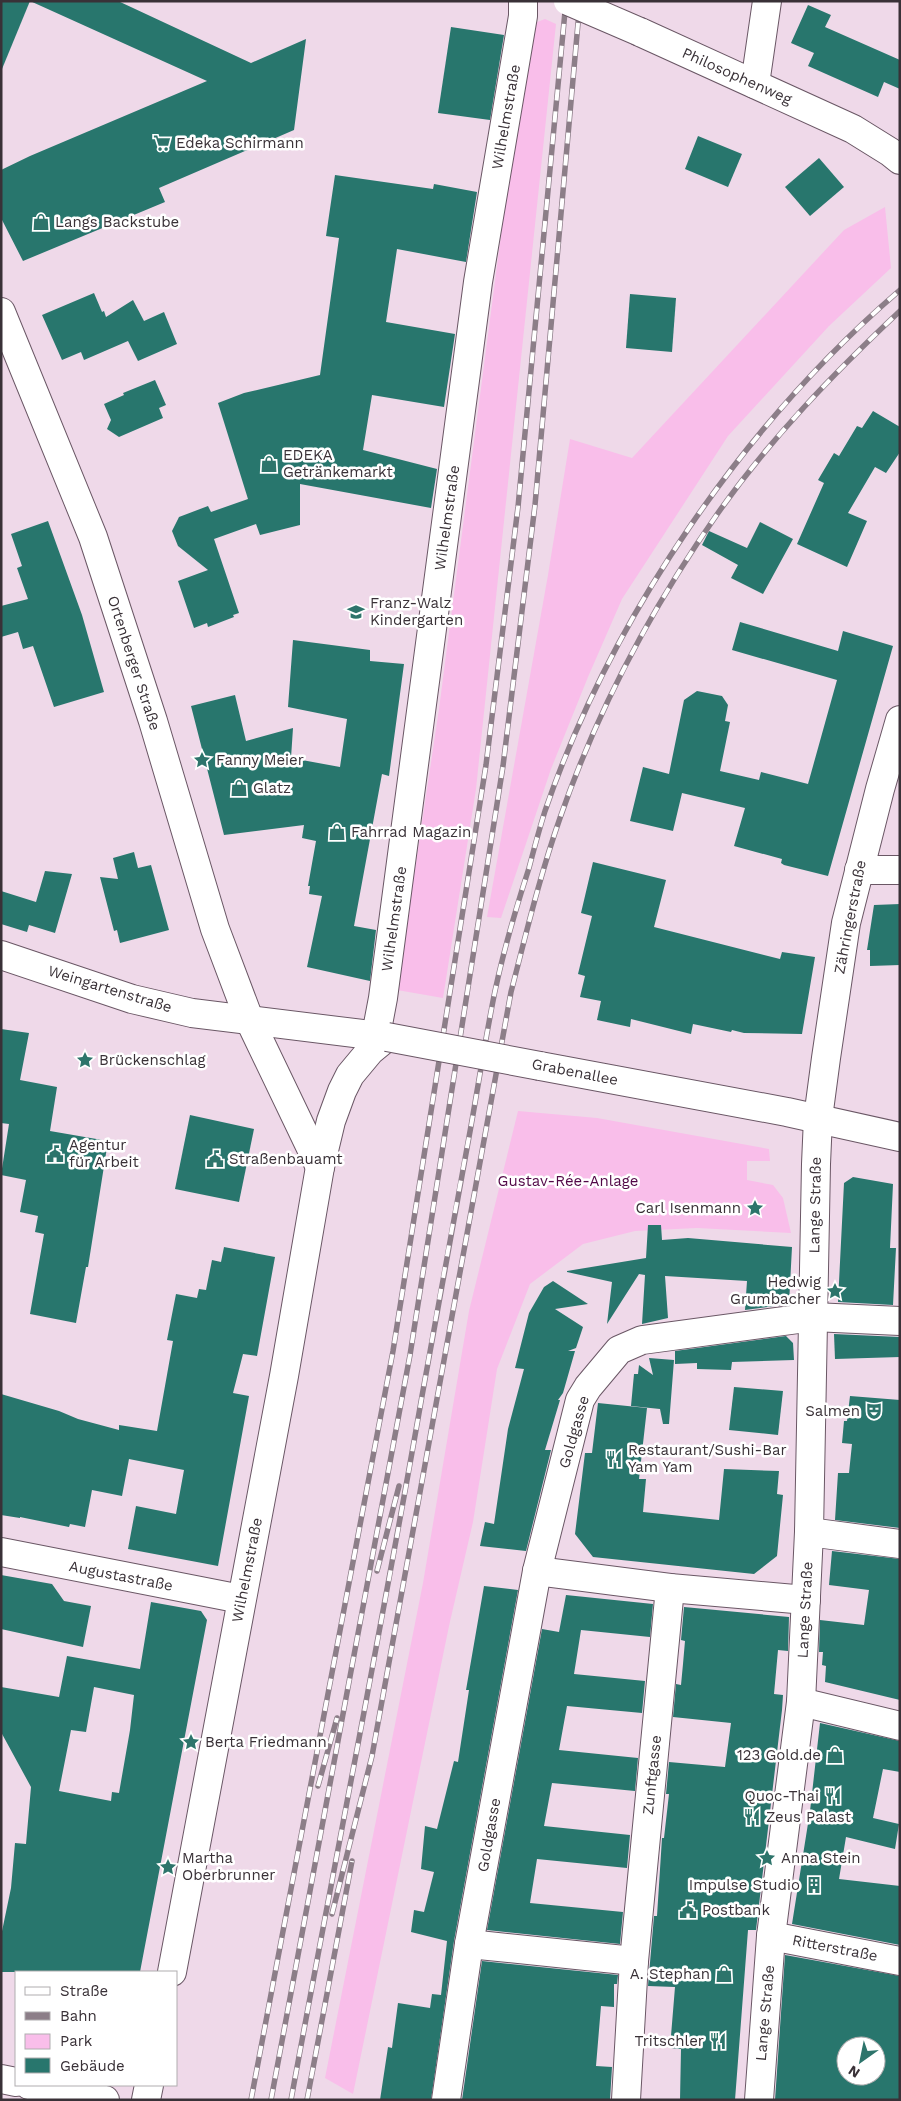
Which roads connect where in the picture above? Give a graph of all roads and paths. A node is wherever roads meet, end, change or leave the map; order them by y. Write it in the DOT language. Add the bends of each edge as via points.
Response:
graph roads {
  1 [pos="523,1"];
  2 [pos="568,1"];
  3 [pos="767,1"];
  4 [pos="755,84"];
  5 [pos="900,160"];
  6 [pos="1,312"];
  7 [pos="900,720"];
  8 [pos="859,870"];
  9 [pos="900,870"];
  10 [pos="1,955"];
  11 [pos="249,1019"];
  12 [pos="382,1036"];
  13 [pos="818,1118"];
  14 [pos="900,1137"];
  15 [pos="320,1167"];
  16 [pos="813,1317"];
  17 [pos="900,1322"];
  18 [pos="809,1532"];
  19 [pos="900,1544"];
  20 [pos="1,1552"];
  21 [pos="537,1571"];
  22 [pos="670,1588"];
  23 [pos="242,1599"];
  24 [pos="806,1600"];
  25 [pos="801,1702"];
  26 [pos="900,1726"];
  27 [pos="771,1936"];
  28 [pos="469,1944"];
  29 [pos="634,1961"];
  30 [pos="900,1961"];
  31 [pos="172,1971"];
  32 [pos="1,2079"];
  33 [pos="15,2082"];
  34 [pos="34,2086"];
  35 [pos="149,2086"];
  36 [pos="105,2100"];
  37 [pos="146,2100"];
  38 [pos="446,2100"];
  39 [pos="626,2100"];
  40 [pos="759,2100"];
  1 -- 12 [label="street, Wilhelmstraße" via="478,282 390,950"];
  2 -- 4 [label="street, Philosophenweg, bridge"];
  3 -- 4 [label="street"];
  4 -- 5 [label="street, Philosophenweg" via="854,129"];
  6 -- 11 [label="street, Ortenberger Straße" via="93,537 153,721 215,929"];
  7 -- 8 [label="street, Zähringerstraße"];
  8 -- 9 [label="street"];
  8 -- 13 [label="street, Zähringerstraße" via="846,923"];
  10 -- 11 [label="street, Weingartenstraße" via="132,999 192,1013"];
  11 -- 12 [label="street, Grabenallee"];
  11 -- 15 [label="street"];
  12 -- 13 [label="street, Grabenallee, bridge"];
  12 -- 15 [label="street, Wilhelmstraße" via="350,1075 342,1091"];
  13 -- 14 [label="street, Grabenallee"];
  13 -- 16 [label="street, Lange Straße"];
  15 -- 23 [label="street, Wilhelmstraße"];
  16 -- 17 [label="street, Goldgasse"];
  16 -- 18 [label="street, Lange Straße"];
  16 -- 21 [label="street, Goldgasse" via="642,1340 619,1350 580,1400"];
  18 -- 19 [label="street"];
  18 -- 24 [label="street, Lange Straße"];
  20 -- 23 [label="street, Augustastraße"];
  21 -- 22 [label="street"];
  21 -- 28 [label="street, Goldgasse"];
  22 -- 24 [label="street"];
  22 -- 29 [label="street, Zunftgasse"];
  23 -- 31 [label="street, Wilhelmstraße"];
  24 -- 25 [label="street, Lange Straße"];
  25 -- 26 [label="street"];
  25 -- 27 [label="street, Lange Straße"];
  27 -- 30 [label="street, Ritterstraße"];
  27 -- 40 [label="street, Lange Straße"];
  28 -- 29 [label="street"];
  28 -- 38 [label="street, Goldgasse"];
  29 -- 39 [label="street, Zunftgasse"];
  32 -- 33 [label="street"];
  34 -- 36 [label="street"];
  35 -- 37 [label="street"];
}
